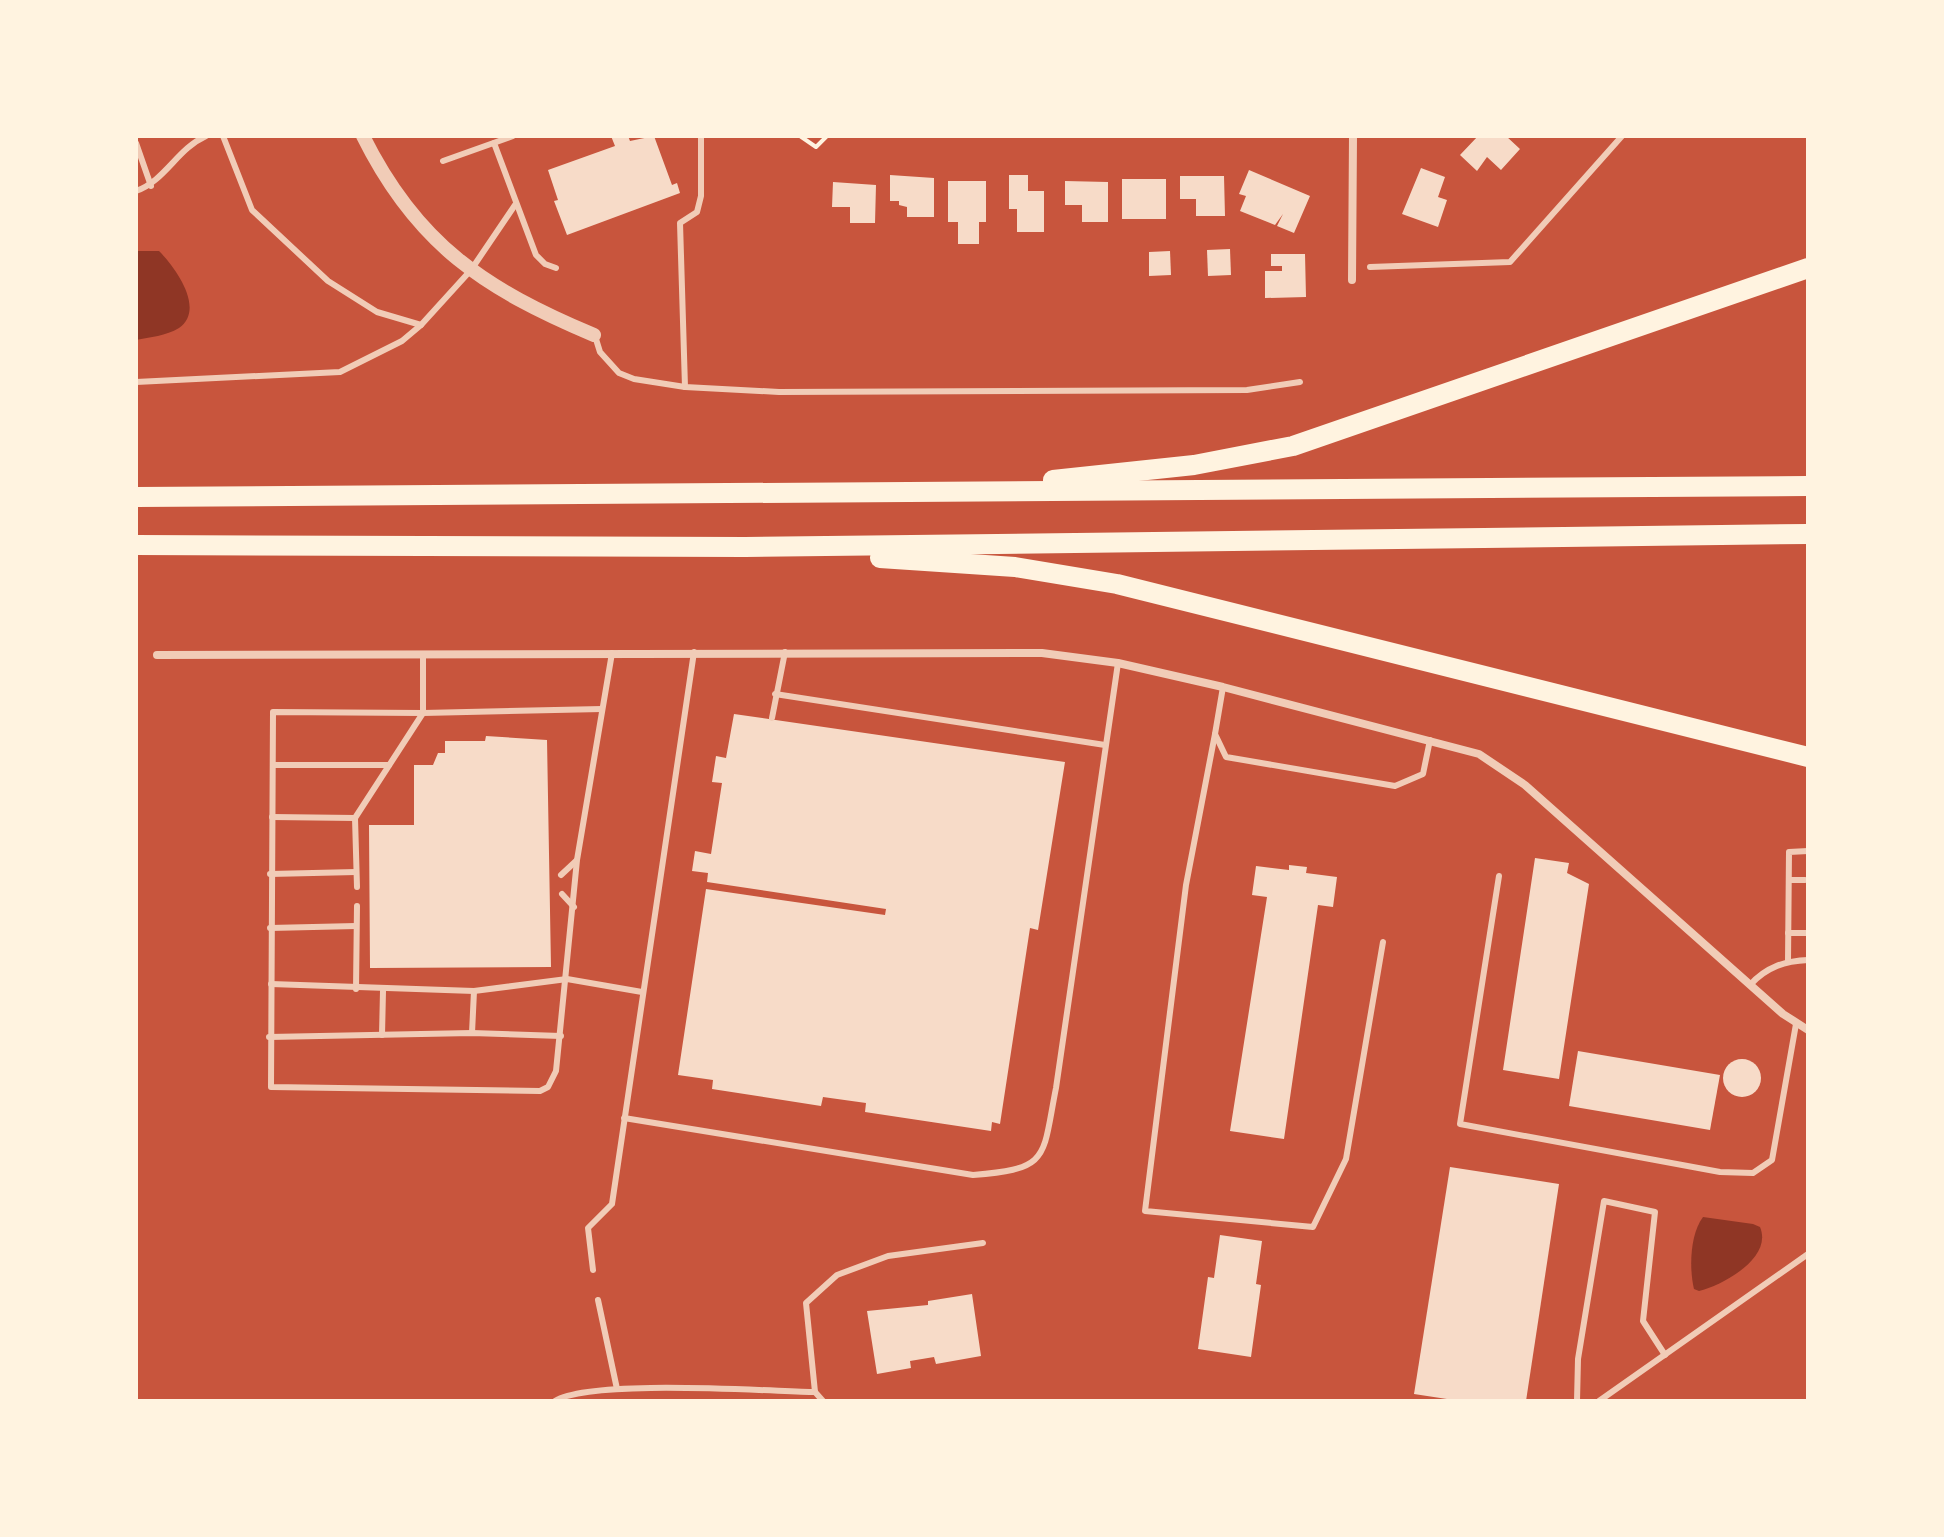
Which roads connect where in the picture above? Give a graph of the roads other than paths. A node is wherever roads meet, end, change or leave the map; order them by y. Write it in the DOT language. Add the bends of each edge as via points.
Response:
graph roads {
  1 [pos="206,136"];
  2 [pos="223,136"];
  3 [pos="363,136"];
  4 [pos="513,136"];
  5 [pos="701,136"];
  6 [pos="1353,136"];
  7 [pos="1622,136"];
  8 [pos="194,138"];
  9 [pos="136,143"];
  10 [pos="494,143"];
  11 [pos="443,161"];
  12 [pos="151,186"];
  13 [pos="136,191"];
  14 [pos="515,205"];
  15 [pos="1370,267"];
  16 [pos="556,268"];
  17 [pos="1808,268"];
  18 [pos="471,270"];
  19 [pos="1352,280"];
  20 [pos="421,325"];
  21 [pos="594,335"];
  22 [pos="136,382"];
  23 [pos="1300,382"];
  24 [pos="685,387"];
  25 [pos="1808,486"];
  26 [pos="961,489"];
  27 [pos="136,497"];
  28 [pos="1808,534"];
  29 [pos="136,545"];
  30 [pos="745,547"];
  31 [pos="694,652"];
  32 [pos="785,652"];
  33 [pos="612,653"];
  34 [pos="423,654"];
  35 [pos="157,655"];
  36 [pos="1118,663"];
  37 [pos="1223,687"];
  38 [pos="775,694"];
  39 [pos="602,709"];
  40 [pos="423,713"];
  41 [pos="772,718"];
  42 [pos="1215,734"];
  43 [pos="1430,740"];
  44 [pos="1105,745"];
  45 [pos="1808,757"];
  46 [pos="273,765"];
  47 [pos="390,765"];
  48 [pos="272,817"];
  49 [pos="355,818"];
  50 [pos="1808,851"];
  51 [pos="577,860"];
  52 [pos="356,872"];
  53 [pos="270,874"];
  54 [pos="561,875"];
  55 [pos="1499,876"];
  56 [pos="1789,880"];
  57 [pos="1805,880"];
  58 [pos="357,887"];
  59 [pos="562,894"];
  60 [pos="357,906"];
  61 [pos="574,907"];
  62 [pos="356,926"];
  63 [pos="270,928"];
  64 [pos="1788,933"];
  65 [pos="1806,933"];
  66 [pos="1383,942"];
  67 [pos="1808,960"];
  68 [pos="1788,961"];
  69 [pos="567,979"];
  70 [pos="271,984"];
  71 [pos="1750,985"];
  72 [pos="356,989"];
  73 [pos="383,991"];
  74 [pos="474,991"];
  75 [pos="642,992"];
  76 [pos="1796,1024"];
  77 [pos="1808,1030"];
  78 [pos="472,1033"];
  79 [pos="382,1035"];
  80 [pos="561,1036"];
  81 [pos="269,1037"];
  82 [pos="624,1118"];
  83 [pos="983,1243"];
  84 [pos="1808,1254"];
  85 [pos="593,1270"];
  86 [pos="598,1300"];
  87 [pos="1665,1355"];
  88 [pos="617,1389"];
  89 [pos="815,1392"];
  90 [pos="555,1401"];
  91 [pos="823,1401"];
  92 [pos="1577,1401"];
  93 [pos="1599,1401"];
  1 -- 8 [label="lane"];
  2 -- 20 [label="lane" via="252,210 328,281 377,312"];
  3 -- 18 [label="street" via="424,231"];
  4 -- 10 [label="lane"];
  5 -- 24 [label="lane" via="699,204 697,212 680,223"];
  6 -- 19 [label="street"];
  7 -- 15 [label="lane" via="1510,262"];
  8 -- 12 [label="lane"];
  9 -- 12 [label="lane"];
  10 -- 11 [label="lane"];
  10 -- 14 [label="lane"];
  12 -- 13 [label="lane"];
  14 -- 16 [label="lane" via="536,255"];
  14 -- 18 [label="lane"];
  17 -- 26 [label="highway" via="1293,446 1194,465"];
  18 -- 20 [label="lane"];
  18 -- 21 [label="street"];
  20 -- 22 [label="lane" via="402,341 340,372"];
  21 -- 24 [label="lane" via="600,352 619,373"];
  23 -- 24 [label="lane" via="1232,390 779,392"];
  25 -- 26 [label="highway"];
  26 -- 27 [label="highway"];
  28 -- 30 [label="highway"];
  29 -- 30 [label="highway"];
  30 -- 45 [label="highway" via="1015,567 1117,584"];
  31 -- 32 [label="street"];
  31 -- 33 [label="street"];
  31 -- 75 [label="lane"];
  32 -- 36 [label="street" via="1042,653"];
  32 -- 38 [label="lane"];
  33 -- 34 [label="street"];
  33 -- 39 [label="lane"];
  34 -- 35 [label="street"];
  34 -- 40 [label="lane"];
  36 -- 37 [label="street"];
  36 -- 44 [label="lane"];
  37 -- 42 [label="lane"];
  37 -- 43 [label="street"];
  38 -- 41 [label="lane"];
  38 -- 44 [label="lane"];
  39 -- 40 [label="lane"];
  39 -- 51 [label="lane"];
  40 -- 46 [label="lane" via="273,712"];
  40 -- 47 [label="lane"];
  42 -- 43 [label="lane" via="1226,757 1395,786 1423,774"];
  42 -- 66 [label="lane" via="1186,885 1145,1211 1313,1227 1346,1159"];
  43 -- 71 [label="street" via="1479,754 1501,767"];
  44 -- 82 [label="lane" via="1056,1088 1044,1150 1035,1163 1022,1170 973,1175"];
  46 -- 47 [label="lane"];
  46 -- 48 [label="lane"];
  47 -- 49 [label="lane"];
  48 -- 49 [label="lane"];
  48 -- 53 [label="lane"];
  49 -- 52 [label="lane"];
  50 -- 56 [label="lane" via="1789,852"];
  51 -- 54 [label="lane"];
  51 -- 61 [label="lane"];
  52 -- 53 [label="lane"];
  52 -- 58 [label="lane"];
  53 -- 63 [label="lane"];
  55 -- 76 [label="lane" via="1460,1124 1720,1172 1753,1173 1772,1160"];
  56 -- 57 [label="lane"];
  56 -- 64 [label="lane"];
  59 -- 61 [label="lane"];
  60 -- 62 [label="lane"];
  61 -- 69 [label="lane"];
  62 -- 63 [label="lane"];
  62 -- 72 [label="lane"];
  63 -- 70 [label="lane"];
  64 -- 65 [label="lane"];
  64 -- 68 [label="lane"];
  67 -- 68 [label="lane"];
  68 -- 71 [label="lane"];
  69 -- 74 [label="lane"];
  69 -- 75 [label="lane"];
  69 -- 80 [label="lane"];
  70 -- 72 [label="lane"];
  70 -- 81 [label="lane"];
  71 -- 76 [label="street"];
  72 -- 73 [label="lane"];
  73 -- 74 [label="lane"];
  73 -- 79 [label="lane"];
  74 -- 78 [label="lane"];
  75 -- 82 [label="lane"];
  76 -- 77 [label="street"];
  78 -- 79 [label="lane"];
  78 -- 80 [label="lane"];
  79 -- 81 [label="lane"];
  80 -- 81 [label="lane" via="556,1071 540,1091 271,1087"];
  82 -- 85 [label="lane" via="612,1204 588,1228"];
  83 -- 89 [label="lane" via="888,1256 837,1275 806,1303"];
  84 -- 87 [label="lane"];
  86 -- 88 [label="lane"];
  87 -- 92 [label="lane" via="1643,1321 1655,1212 1604,1201 1578,1359"];
  87 -- 93 [label="lane"];
  88 -- 89 [label="lane"];
  88 -- 90 [label="lane" via="565,1394"];
  89 -- 91 [label="lane"];
}
